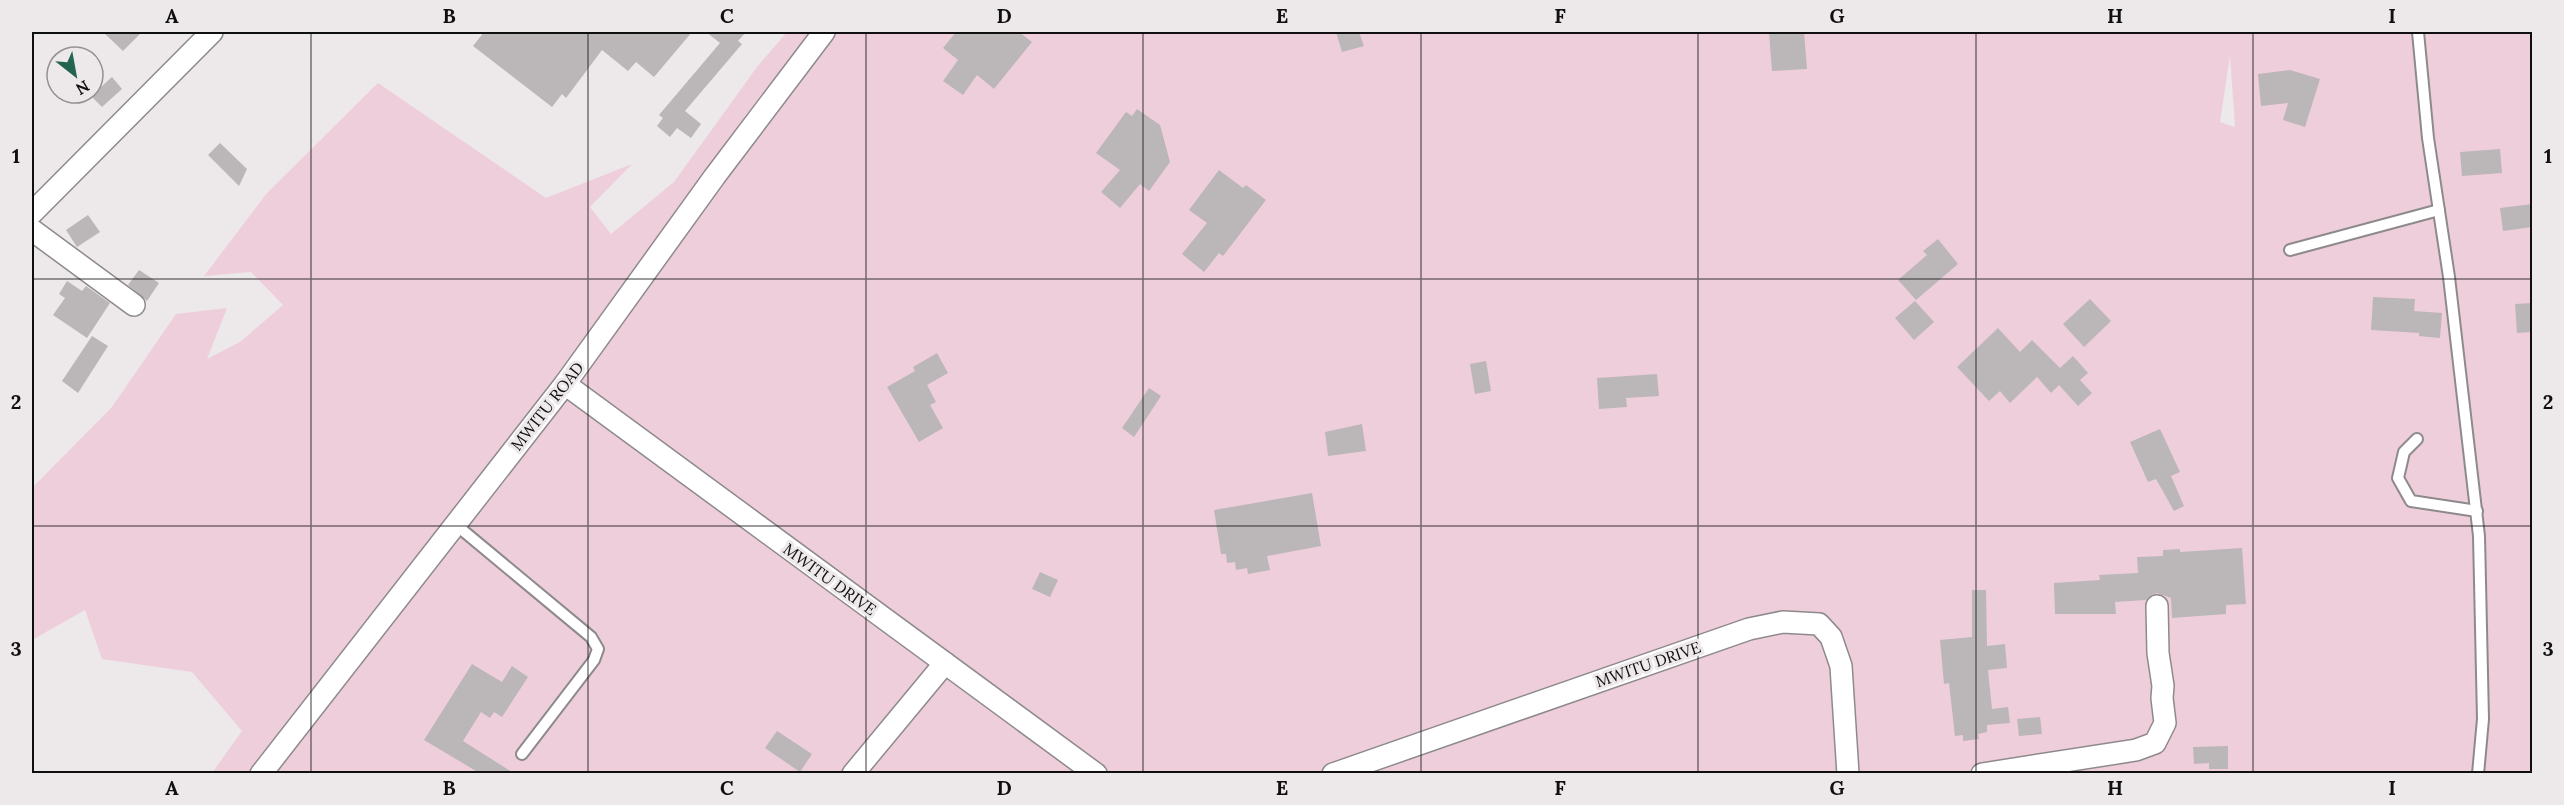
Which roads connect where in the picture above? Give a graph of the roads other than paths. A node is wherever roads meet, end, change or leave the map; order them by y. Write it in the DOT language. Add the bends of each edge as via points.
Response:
graph roads {
  1 [pos="212,32"];
  2 [pos="824,32"];
  3 [pos="2418,32"];
  4 [pos="2439,210"];
  5 [pos="32,213"];
  6 [pos="32,230"];
  7 [pos="2290,250"];
  8 [pos="134,305"];
  9 [pos="565,384"];
  10 [pos="2416,439"];
  11 [pos="2477,511"];
  12 [pos="455,524"];
  13 [pos="2157,606"];
  14 [pos="945,663"];
  15 [pos="522,754"];
  16 [pos="261,774"];
  17 [pos="853,774"];
  18 [pos="1096,774"];
  19 [pos="1333,774"];
  20 [pos="1848,774"];
  21 [pos="1982,774"];
  22 [pos="2478,774"];
  1 -- 5 [label="street"];
  2 -- 9 [label="street, MWITU ROAD"];
  3 -- 4 [label="lane"];
  4 -- 7 [label="lane"];
  4 -- 11 [label="lane"];
  6 -- 8 [label="street"];
  9 -- 12 [label="street, MWITU ROAD"];
  9 -- 14 [label="street, MWITU DRIVE"];
  10 -- 11 [label="lane" via="2404,452 2398,478 2411,501"];
  11 -- 22 [label="lane" via="2483,719"];
  12 -- 15 [label="lane" via="591,638 598,650"];
  12 -- 16 [label="street, MWITU ROAD"];
  13 -- 21 [label="street" via="2165,723 2155,743 2136,750"];
  14 -- 17 [label="street"];
  14 -- 18 [label="street, MWITU DRIVE"];
  19 -- 20 [label="street, MWITU DRIVE" via="1749,629 1784,622 1819,624 1831,637 1840,666"];
}
